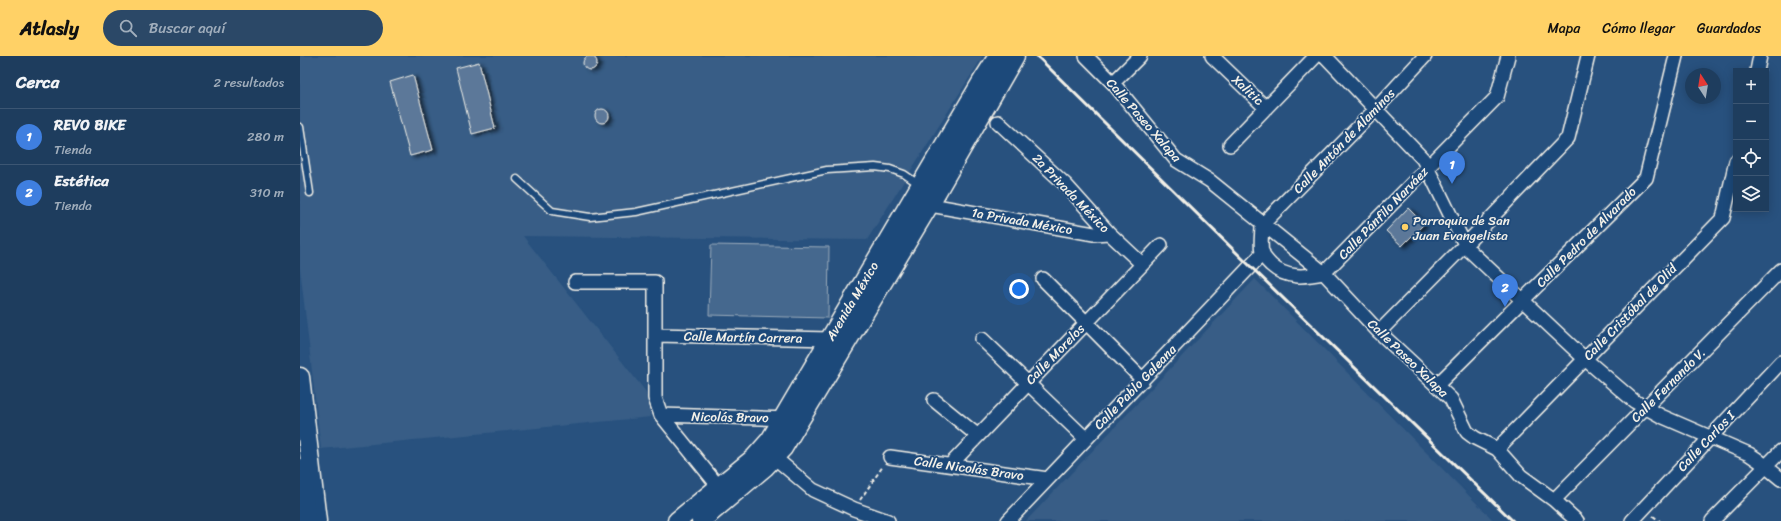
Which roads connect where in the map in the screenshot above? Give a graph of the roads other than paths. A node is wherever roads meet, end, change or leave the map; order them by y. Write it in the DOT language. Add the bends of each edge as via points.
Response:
graph roads {
  1 [pos="998,56"];
  2 [pos="1015,56"];
  3 [pos="1086,56"];
  4 [pos="1140,56"];
  5 [pos="1212,56"];
  6 [pos="1316,56"];
  7 [pos="1325,56"];
  8 [pos="1425,56"];
  9 [pos="1508,56"];
  10 [pos="1588,56"];
  11 [pos="1676,56"];
  12 [pos="1760,56"];
  13 [pos="1758,68"];
  14 [pos="1113,83"];
  15 [pos="989,86"];
  16 [pos="1266,108"];
  17 [pos="1375,110"];
  18 [pos="998,122"];
  19 [pos="300,127"];
  20 [pos="1230,145"];
  21 [pos="1428,167"];
  22 [pos="1733,174"];
  23 [pos="517,179"];
  24 [pos="310,193"];
  25 [pos="929,193"];
  26 [pos="1262,225"];
  27 [pos="1109,233"];
  28 [pos="1161,245"];
  29 [pos="1465,245"];
  30 [pos="1263,253"];
  31 [pos="1142,264"];
  32 [pos="1781,270"];
  33 [pos="1324,274"];
  34 [pos="1043,278"];
  35 [pos="574,282"];
  36 [pos="1524,300"];
  37 [pos="1085,323"];
  38 [pos="1379,332"];
  39 [pos="656,335"];
  40 [pos="830,339"];
  41 [pos="982,339"];
  42 [pos="1585,359"];
  43 [pos="1781,362"];
  44 [pos="300,377"];
  45 [pos="1143,380"];
  46 [pos="1028,382"];
  47 [pos="1438,385"];
  48 [pos="934,400"];
  49 [pos="1645,408"];
  50 [pos="661,415"];
  51 [pos="792,419"];
  52 [pos="978,436"];
  53 [pos="1709,438"];
  54 [pos="1086,439"];
  55 [pos="1497,449"];
  56 [pos="1781,451"];
  57 [pos="770,453"];
  58 [pos="890,457"];
  59 [pos="951,464"];
  60 [pos="1766,466"];
  61 [pos="300,470"];
  62 [pos="1048,479"];
  63 [pos="1781,479"];
  64 [pos="719,487"];
  65 [pos="1554,500"];
  66 [pos="862,515"];
  67 [pos="690,518"];
  68 [pos="305,521"];
  69 [pos="317,521"];
  70 [pos="888,521"];
  71 [pos="1008,521"];
  72 [pos="1577,521"];
  73 [pos="1632,521"];
  74 [pos="1712,521"];
  1 -- 15 [label="main road, Avenida México"];
  2 -- 15 [label="main road, Avenida México"];
  3 -- 14 [label="street, Calle Paseo Xalapa"];
  4 -- 14 [label="street"];
  5 -- 16 [label="street, Xalitic"];
  6 -- 16 [label="street"];
  7 -- 17 [label="street"];
  8 -- 17 [label="street, Calle Antón de Alaminos"];
  9 -- 21 [label="street, Calle Pánfilo Narváez" via="1497,97"];
  10 -- 29 [label="street" via="1568,138"];
  11 -- 36 [label="street, Calle Pedro de Alvarado" via="1646,178"];
  12 -- 13 [label="street"];
  14 -- 26 [label="street, Calle Paseo Xalapa" via="1176,160 1210,181"];
  15 -- 25 [label="main road, Avenida México"];
  16 -- 20 [label="street"];
  17 -- 21 [label="street"];
  17 -- 26 [label="street, Calle Antón de Alaminos"];
  18 -- 27 [label="street, 2a Privada México" via="1066,185"];
  19 -- 24 [label="lane"];
  21 -- 29 [label="street"];
  21 -- 33 [label="street, Calle Pánfilo Narváez"];
  22 -- 42 [label="street, Calle Cristóbal de Olid" via="1723,218"];
  23 -- 25 [label="lane" via="552,210 590,217 636,212 827,170 875,167 890,169 904,174"];
  25 -- 27 [label="street, 1a Privada México" via="1094,234"];
  25 -- 40 [label="main road, Avenida México"];
  25 -- 51 [label="main road, Avenida México"];
  26 -- 30 [label="street"];
  26 -- 33 [label="street, Calle Paseo Xalapa"];
  27 -- 31 [label="street, 2a Privada México"];
  28 -- 31 [label="street, Calle Morelos"];
  29 -- 36 [label="street"];
  29 -- 38 [label="street"];
  30 -- 33 [label="street" via="1267,261 1288,275 1305,277"];
  30 -- 45 [label="street, Calle Pablo Galeana"];
  31 -- 37 [label="street, Calle Morelos"];
  32 -- 49 [label="street, Calle Fernando V."];
  33 -- 38 [label="street, Calle Paseo Xalapa"];
  34 -- 37 [label="street"];
  35 -- 39 [label="street" via="655,282"];
  36 -- 42 [label="street"];
  36 -- 47 [label="street, Calle Pedro de Alvarado"];
  37 -- 45 [label="street"];
  37 -- 46 [label="street, Calle Morelos"];
  38 -- 47 [label="street, Calle Paseo Xalapa"];
  39 -- 40 [label="street, Calle Martín Carrera"];
  39 -- 50 [label="street" via="654,398"];
  40 -- 51 [label="main road, Avenida México"];
  41 -- 46 [label="street"];
  42 -- 49 [label="street"];
  42 -- 55 [label="street, Calle Cristóbal de Olid"];
  43 -- 53 [label="street, Calle Carlos I"];
  44 -- 69 [label="main road"];
  45 -- 54 [label="street, Calle Pablo Galeana"];
  46 -- 52 [label="street, Calle Morelos"];
  46 -- 54 [label="street"];
  47 -- 55 [label="street, Calle Paseo Xalapa" via="1453,402 1467,432"];
  48 -- 52 [label="street"];
  49 -- 53 [label="street"];
  49 -- 65 [label="street, Calle Fernando V."];
  50 -- 51 [label="street, Nicolás Bravo"];
  50 -- 64 [label="street"];
  51 -- 57 [label="main road, Avenida México"];
  52 -- 59 [label="street, Calle Morelos"];
  53 -- 60 [label="street" via="1749,454"];
  53 -- 73 [label="street, Calle Carlos I"];
  54 -- 62 [label="street, Calle Pablo Galeana"];
  55 -- 65 [label="street, Calle Paseo Xalapa" via="1525,480"];
  56 -- 60 [label="street"];
  57 -- 64 [label="main road, Avenida México"];
  57 -- 66 [label="street" via="813,490"];
  57 -- 67 [label="main road, Avenida México"];
  58 -- 59 [label="street, Calle Nicolás Bravo"];
  59 -- 62 [label="street, Calle Nicolás Bravo"];
  60 -- 63 [label="street"];
  60 -- 74 [label="street"];
  61 -- 68 [label="highway"];
  62 -- 71 [label="street, Calle Pablo Galeana"];
  64 -- 67 [label="main road, Avenida México"];
  65 -- 72 [label="street, Calle Paseo Xalapa"];
  66 -- 70 [label="street"];
}
